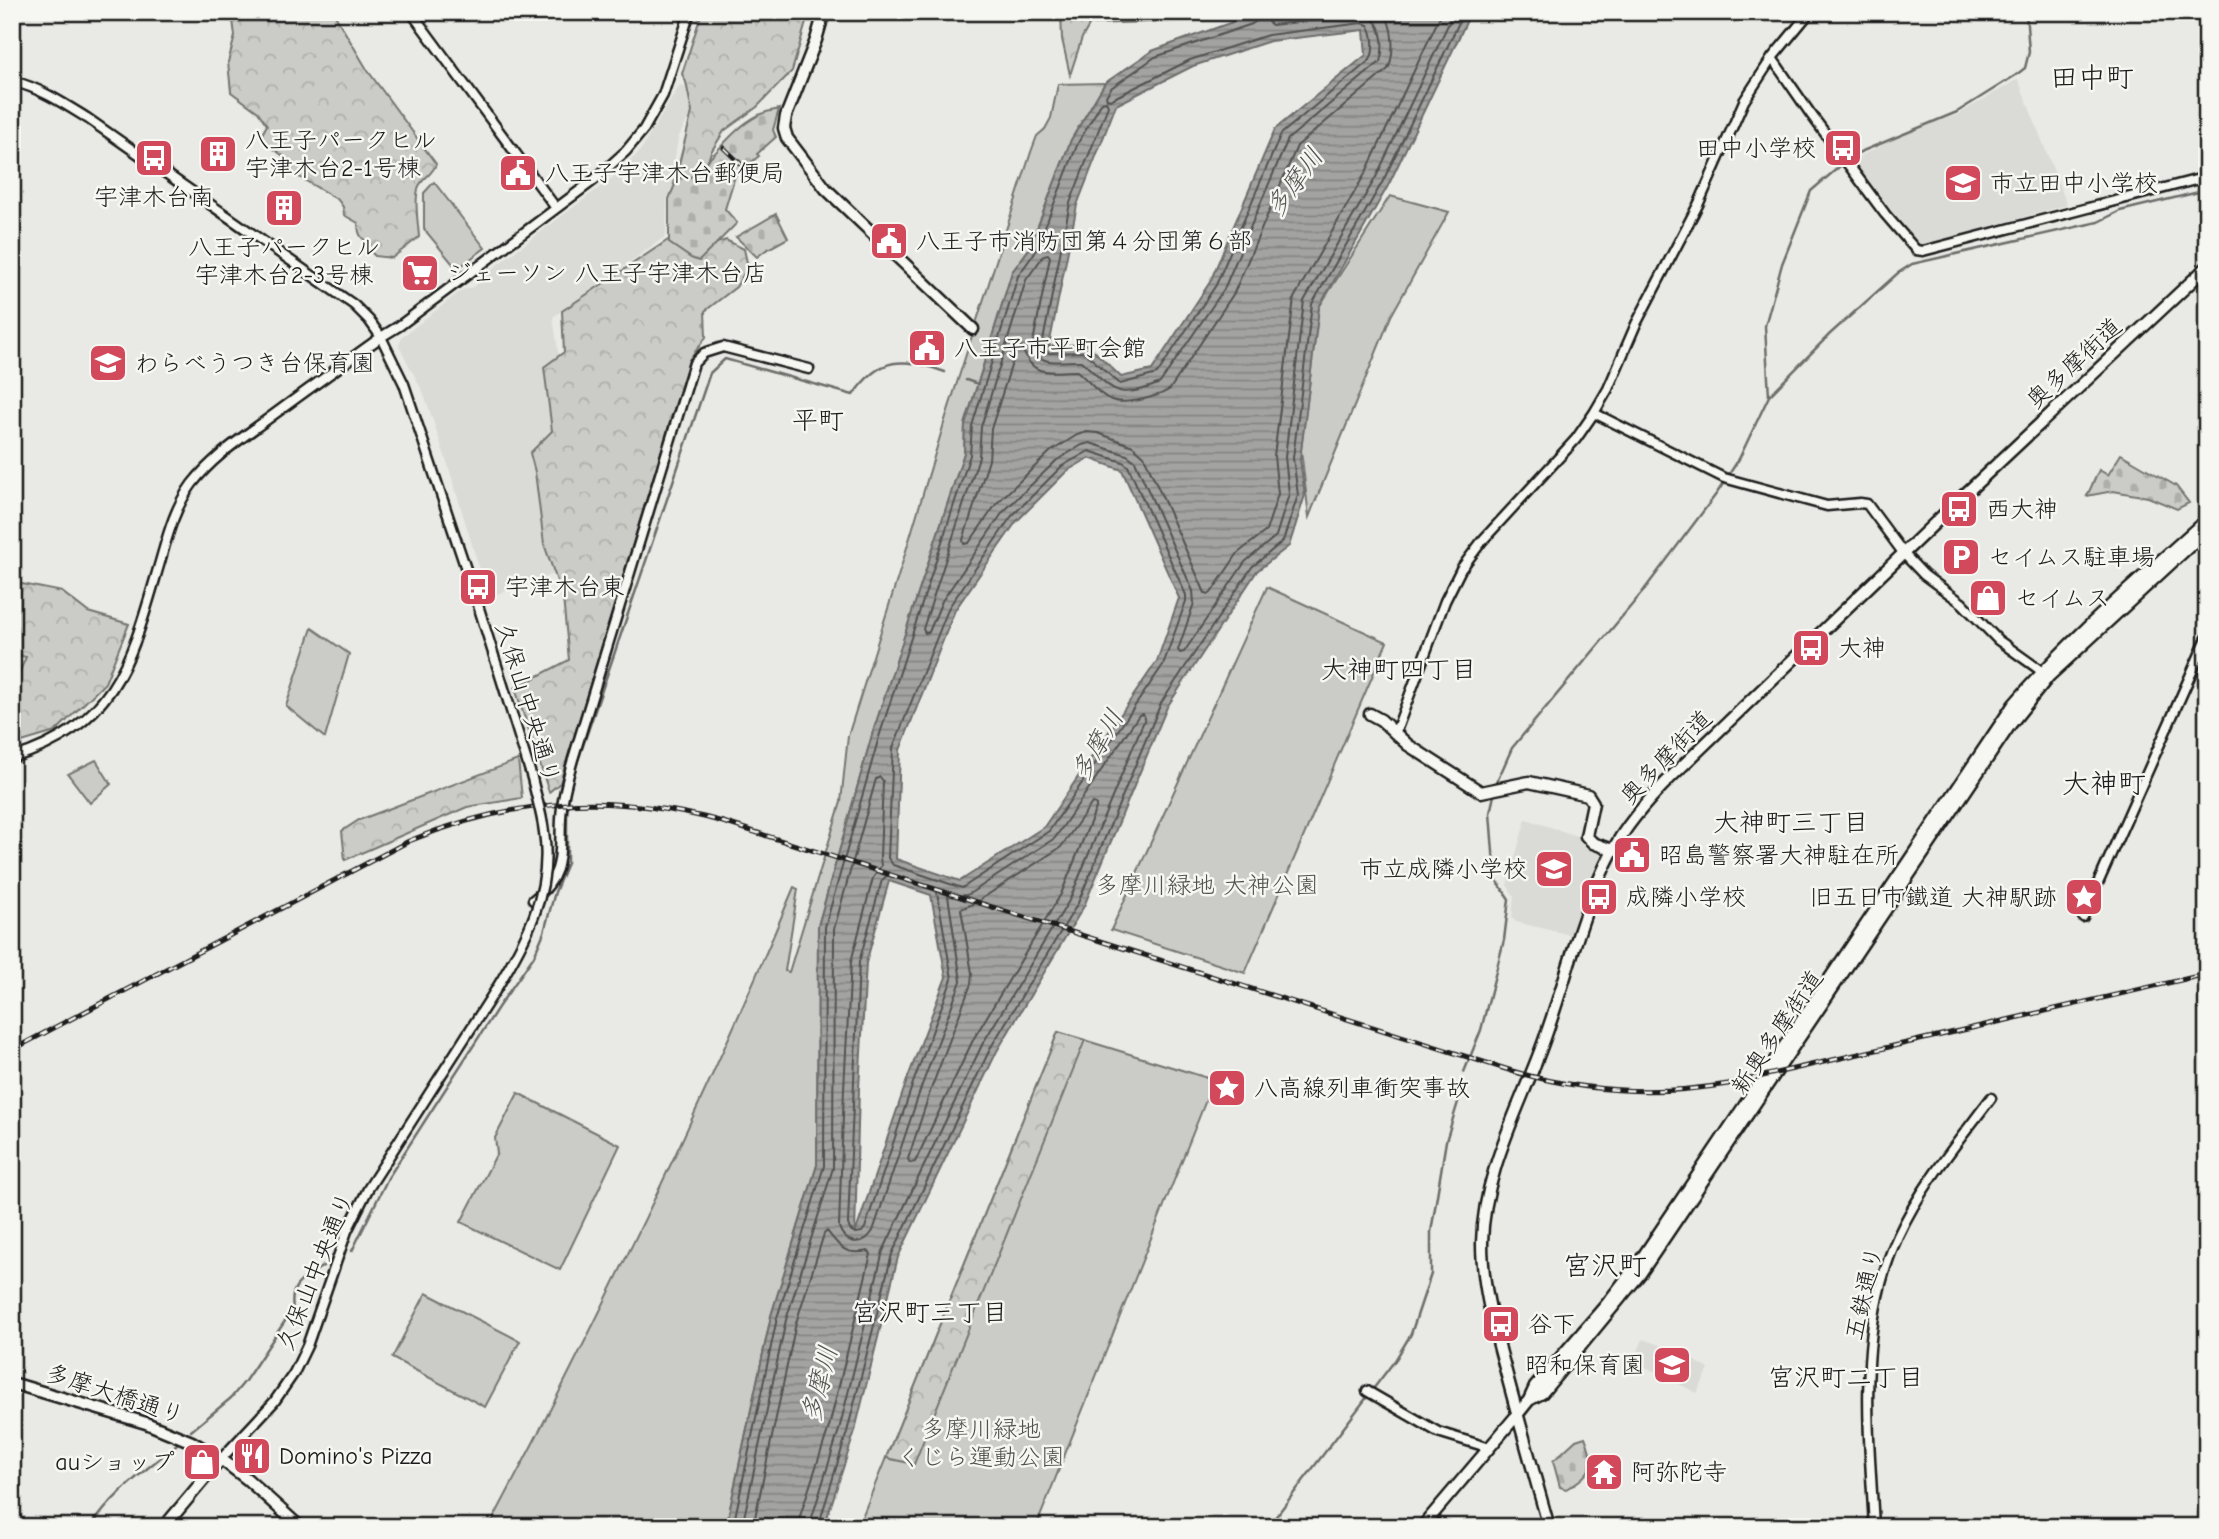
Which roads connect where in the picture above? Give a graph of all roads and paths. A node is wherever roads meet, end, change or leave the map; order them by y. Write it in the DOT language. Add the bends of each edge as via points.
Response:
graph roads {
  1 [pos="411,12"];
  2 [pos="690,12"];
  3 [pos="824,12"];
  4 [pos="1810,12"];
  5 [pos="1772,58"];
  6 [pos="12,81"];
  7 [pos="2207,177"];
  8 [pos="556,208"];
  9 [pos="2207,267"];
  10 [pos="973,329"];
  11 [pos="381,337"];
  12 [pos="808,369"];
  13 [pos="1594,413"];
  14 [pos="2207,519"];
  15 [pos="2207,530"];
  16 [pos="1904,554"];
  17 [pos="2207,638"];
  18 [pos="2046,674"];
  19 [pos="1370,714"];
  20 [pos="1395,734"];
  21 [pos="12,758"];
  22 [pos="1612,850"];
  23 [pos="533,900"];
  24 [pos="2083,916"];
  25 [pos="1991,1097"];
  26 [pos="12,1383"];
  27 [pos="1370,1393"];
  28 [pos="1517,1415"];
  29 [pos="1490,1448"];
  30 [pos="221,1460"];
  31 [pos="164,1527"];
  32 [pos="300,1527"];
  33 [pos="1422,1527"];
  34 [pos="1549,1527"];
  35 [pos="1729,1527"];
  36 [pos="1782,1527"];
  37 [pos="1874,1527"];
  1 -- 8 [label="street"];
  2 -- 8 [label="street" via="667,85 644,129 611,166"];
  3 -- 10 [label="main road" via="786,116 787,138 826,189"];
  4 -- 5 [label="street"];
  5 -- 7 [label="street" via="1911,247 1920,251"];
  5 -- 13 [label="street" via="1739,110 1699,203"];
  6 -- 11 [label="street, 久保山中央通り" via="55,97 312,274 354,304"];
  8 -- 11 [label="street"];
  9 -- 16 [label="main road, 奥多摩街道"];
  11 -- 21 [label="street" via="202,471 175,513 133,650 115,685 94,712 69,733"];
  11 -- 30 [label="street, 久保山中央通り, bridge" via="407,394 481,614 532,778 546,867 525,941 368,1189 347,1231 294,1373"];
  12 -- 23 [label="street" via="723,347 704,353 694,363 573,759 562,808 559,867 546,891"];
  13 -- 16 [label="street" via="1727,479 1827,506 1865,503"];
  13 -- 20 [label="street" via="1461,569"];
  14 -- 18 [label="main road" via="2080,634"];
  15 -- 18 [label="main road"];
  16 -- 18 [label="street" via="1998,640"];
  16 -- 22 [label="main road, 奥多摩街道" via="1658,789"];
  17 -- 24 [label="street"];
  18 -- 28 [label="main road, 新奥多摩街道" via="1634,1284 1542,1393"];
  19 -- 20 [label="main road"];
  20 -- 22 [label="main road" via="1479,791 1530,782 1588,795 1593,803 1586,835"];
  22 -- 28 [label="main road, 奥多摩街道" via="1485,1205 1485,1288"];
  25 -- 37 [label="street, 五鉄通り" via="1916,1202 1879,1290 1868,1372"];
  26 -- 30 [label="main road, 多摩大橋通り" via="163,1429"];
  27 -- 29 [label="street" via="1437,1432"];
  28 -- 29 [label="main road, 新奥多摩街道"];
  28 -- 34 [label="main road, 奥多摩街道"];
  29 -- 33 [label="main road, 新奥多摩街道"];
  30 -- 31 [label="main road"];
  30 -- 32 [label="main road, 多摩大橋通り"];
  35 -- 36 [label="main road"];
}
